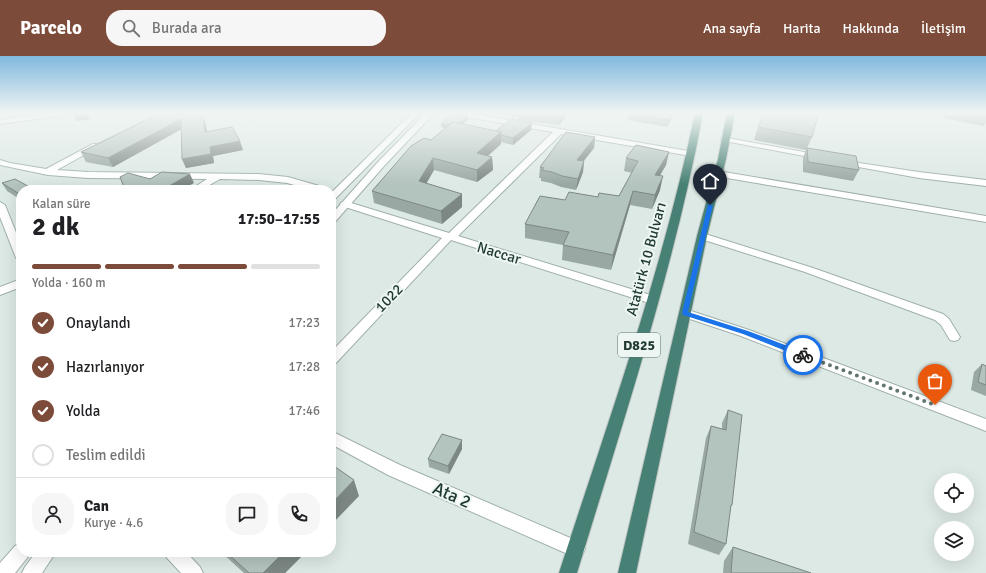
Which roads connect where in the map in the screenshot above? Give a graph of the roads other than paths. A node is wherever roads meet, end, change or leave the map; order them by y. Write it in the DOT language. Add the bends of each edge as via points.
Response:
graph roads {
  1 [pos="391,137"];
  2 [pos="407,137"];
  3 [pos="553,137"];
  4 [pos="594,137"];
  5 [pos="694,137"];
  6 [pos="725,139"];
  7 [pos="101,144"];
  8 [pos="690,154"];
  9 [pos="0,162"];
  10 [pos="48,172"];
  11 [pos="718,174"];
  12 [pos="218,176"];
  13 [pos="986,183"];
  14 [pos="203,185"];
  15 [pos="306,185"];
  16 [pos="336,191"];
  17 [pos="336,197"];
  18 [pos="347,202"];
  19 [pos="0,205"];
  20 [pos="336,215"];
  21 [pos="986,219"];
  22 [pos="702,236"];
  23 [pos="448,237"];
  24 [pos="16,245"];
  25 [pos="16,285"];
  26 [pos="0,291"];
  27 [pos="653,300"];
  28 [pos="685,313"];
  29 [pos="954,337"];
  30 [pos="336,355"];
  31 [pos="986,425"];
  32 [pos="336,440"];
  33 [pos="576,549"];
  34 [pos="17,557"];
  35 [pos="43,557"];
  36 [pos="178,557"];
  37 [pos="3,573"];
  38 [pos="31,573"];
  39 [pos="194,573"];
  40 [pos="568,573"];
  41 [pos="627,573"];
  1 -- 16 [label="street"];
  2 -- 18 [label="street"];
  3 -- 23 [label="street, 1022" via="452,236"];
  4 -- 8 [label="street"];
  5 -- 8 [label="highway, Atatürk 10 Bulvarı / D825"];
  6 -- 11 [label="highway, D825"];
  6 -- 13 [label="street" via="919,175"];
  7 -- 10 [label="street"];
  8 -- 27 [label="highway, Atatürk 10 Bulvarı / D825"];
  9 -- 10 [label="street" via="8,166"];
  10 -- 12 [label="street" via="129,176"];
  11 -- 21 [label="street"];
  11 -- 22 [label="highway, D825"];
  12 -- 14 [label="street"];
  12 -- 15 [label="street" via="259,177"];
  17 -- 18 [label="street, Naccar"];
  18 -- 20 [label="street"];
  18 -- 23 [label="street, Naccar"];
  19 -- 24 [label="street"];
  22 -- 28 [label="highway, D825"];
  22 -- 29 [label="street" via="809,270 939,317"];
  23 -- 27 [label="street, Naccar"];
  23 -- 30 [label="street, 1022"];
  25 -- 26 [label="street"];
  27 -- 33 [label="highway, Atatürk 10 Bulvarı / D825"];
  28 -- 31 [label="street" via="745,332"];
  28 -- 41 [label="highway, D825"];
  32 -- 33 [label="street, Ata 2" via="394,470"];
  33 -- 40 [label="highway, Atatürk 10 Bulvarı / D825"];
  34 -- 37 [label="street"];
  35 -- 38 [label="street"];
  36 -- 39 [label="street"];
}
